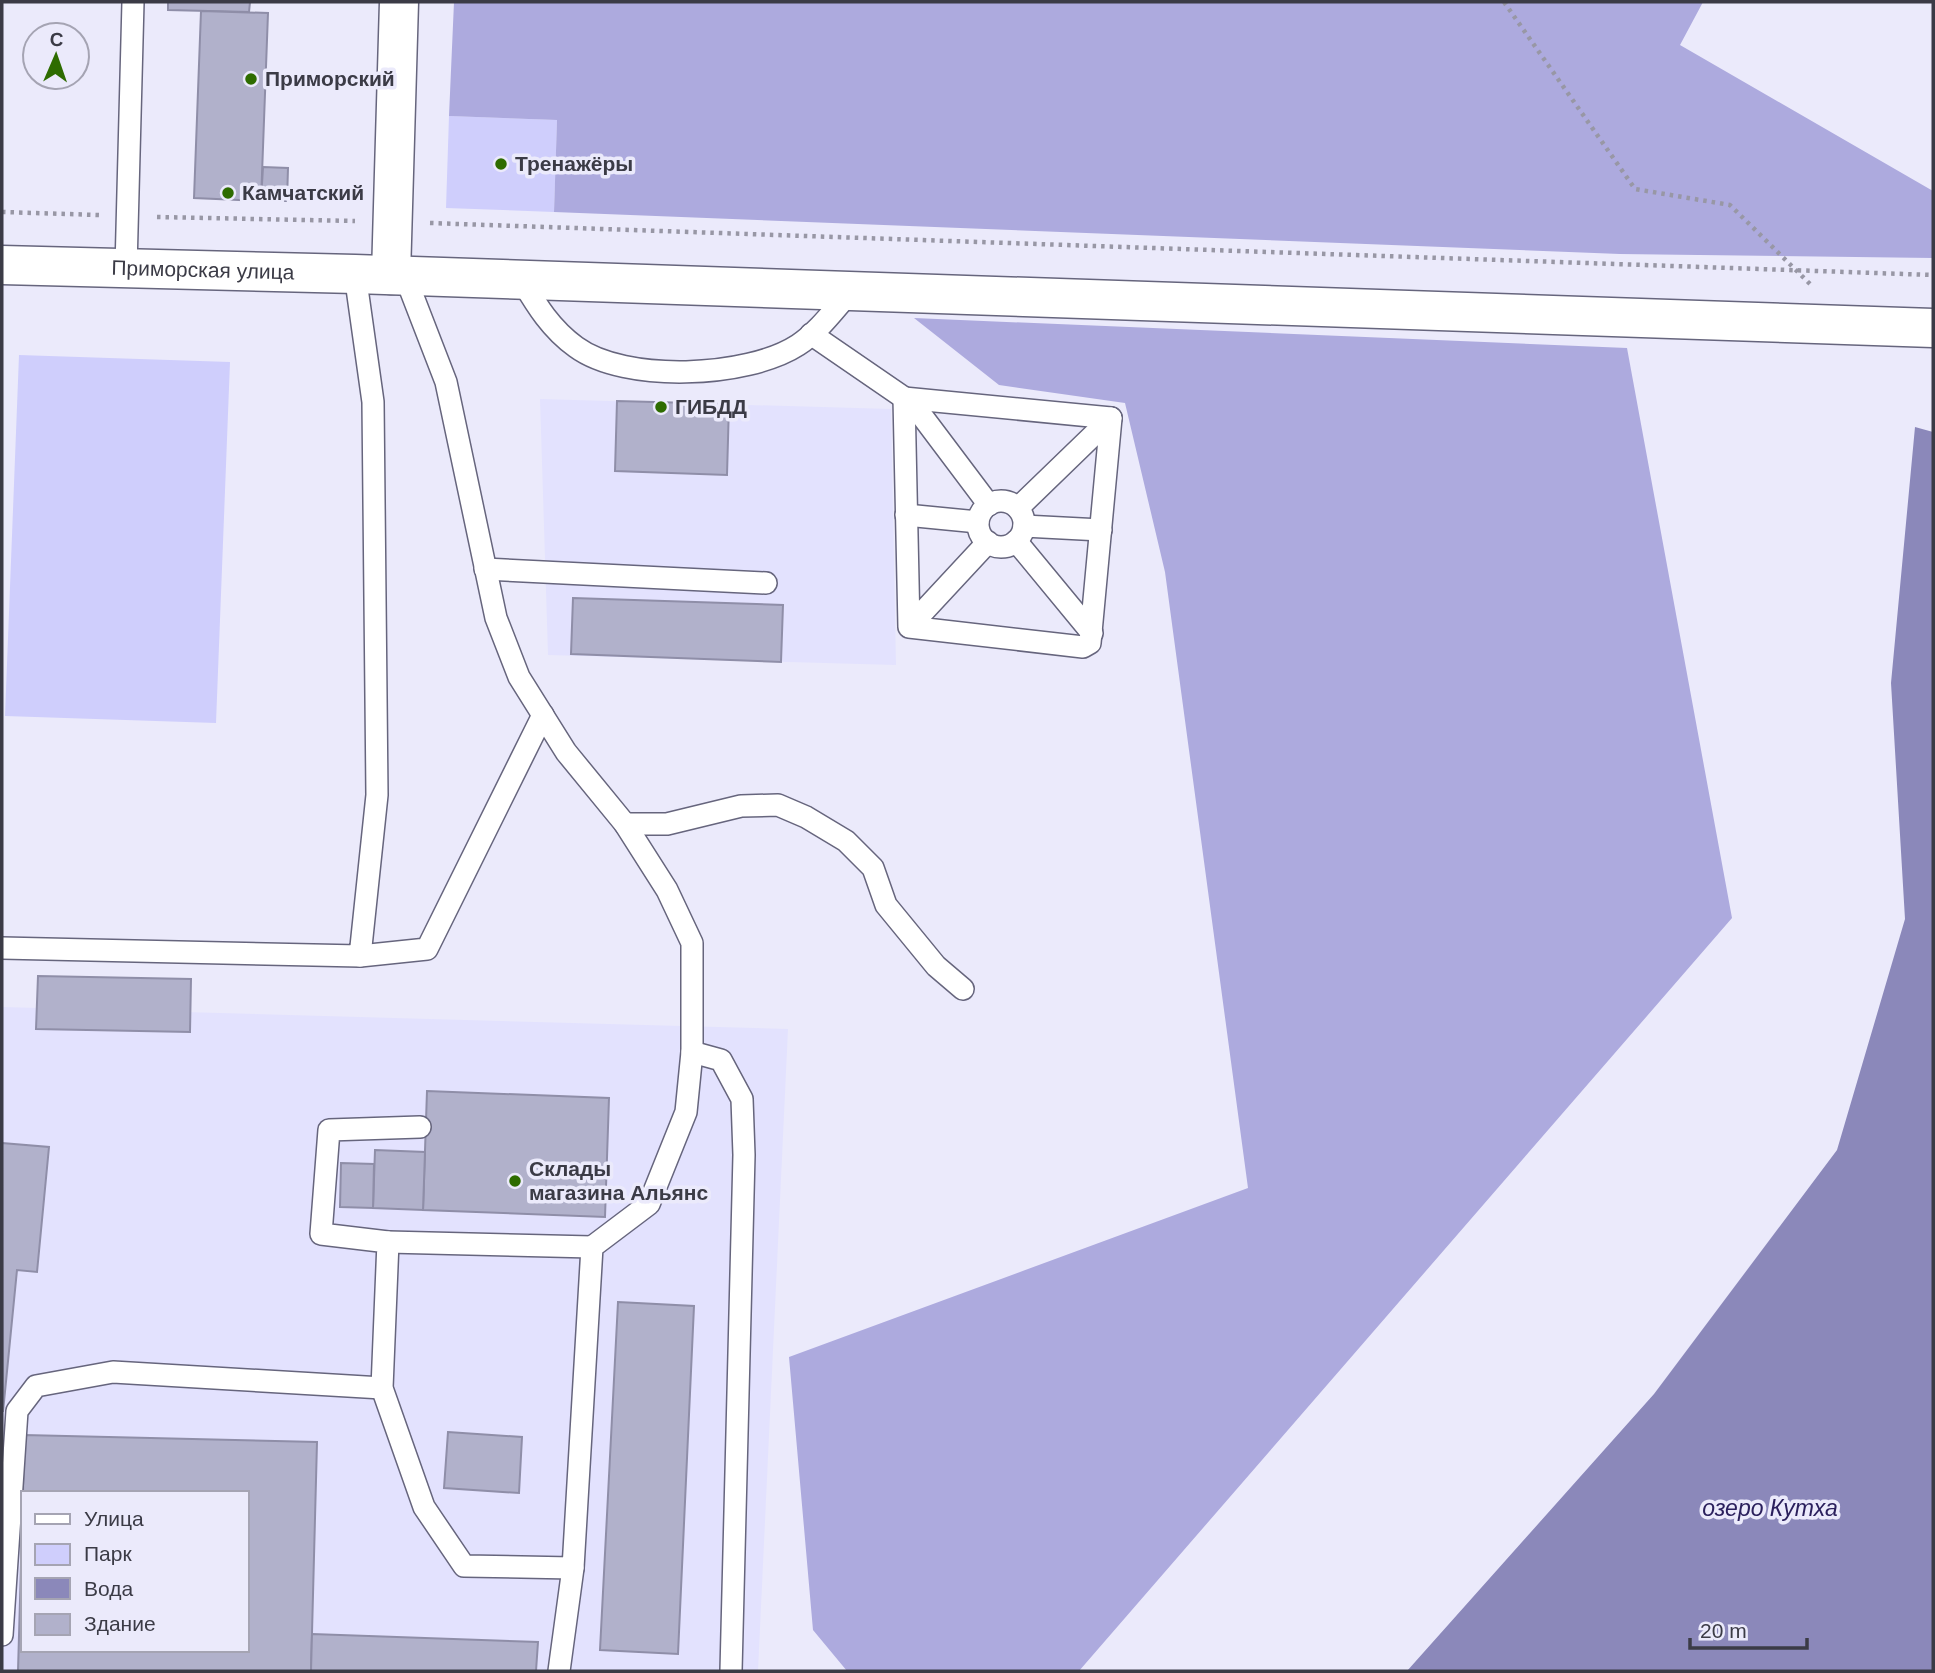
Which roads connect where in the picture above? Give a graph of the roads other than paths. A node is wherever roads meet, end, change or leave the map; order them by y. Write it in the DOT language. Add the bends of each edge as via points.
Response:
graph roads {
  1 [pos="132,2"];
  2 [pos="399,2"];
  3 [pos="2,265"];
  4 [pos="126,268"];
  5 [pos="384,275"];
  6 [pos="522,281"];
  7 [pos="850,292"];
  8 [pos="1933,328"];
  9 [pos="811,334"];
  10 [pos="904,398"];
  11 [pos="1111,418"];
  12 [pos="984,513"];
  13 [pos="906,516"];
  14 [pos="1020,525"];
  15 [pos="1101,530"];
  16 [pos="988,542"];
  17 [pos="485,569"];
  18 [pos="766,583"];
  19 [pos="909,627"];
  20 [pos="1092,632"];
  21 [pos="543,715"];
  22 [pos="625,824"];
  23 [pos="2,948"];
  24 [pos="360,956"];
  25 [pos="963,989"];
  26 [pos="692,1052"];
  27 [pos="421,1126"];
  28 [pos="388,1242"];
  29 [pos="592,1247"];
  30 [pos="382,1388"];
  31 [pos="573,1568"];
  32 [pos="2,1635"];
  33 [pos="559,1671"];
  34 [pos="732,1671"];
  1 -- 4 [label="lane"];
  2 -- 5 [label="street" via="393,222"];
  3 -- 4 [label="street, Приморская улица"];
  4 -- 5 [label="street, Приморская улица"];
  5 -- 6 [label="street, Приморская улица"];
  5 -- 17 [label="lane" via="446,382"];
  5 -- 24 [label="lane" via="373,402 377,795"];
  6 -- 7 [label="street, Приморская улица"];
  6 -- 9 [label="lane" via="546,320 577,348 607,363 649,370 726,370 765,360"];
  7 -- 8 [label="street, Приморская улица"];
  7 -- 9 [label="lane"];
  9 -- 10 [label="lane"];
  10 -- 11 [label="lane"];
  10 -- 12 [label="lane" via="913,404"];
  10 -- 13 [label="lane"];
  11 -- 14 [label="lane"];
  11 -- 15 [label="lane"];
  12 -- 13 [label="lane"];
  12 -- 14 [label="lane" via="1003,500 1012,503"];
  12 -- 16 [label="lane" via="979,531"];
  13 -- 19 [label="lane"];
  14 -- 15 [label="lane"];
  14 -- 16 [label="lane" via="1000,547"];
  14 -- 20 [label="lane"];
  15 -- 20 [label="lane"];
  16 -- 19 [label="lane"];
  17 -- 18 [label="lane"];
  17 -- 21 [label="lane" via="509,653"];
  19 -- 20 [label="lane" via="1083,647 1090,643"];
  21 -- 22 [label="lane" via="566,752"];
  21 -- 24 [label="lane" via="427,950"];
  22 -- 25 [label="lane" via="667,824 741,806 778,805 806,817 845,841 873,868 886,905 936,966"];
  22 -- 26 [label="lane" via="667,890 692,943"];
  23 -- 24 [label="lane"];
  26 -- 29 [label="lane" via="686,1112 649,1204"];
  26 -- 34 [label="lane" via="721,1060 742,1099"];
  27 -- 28 [label="lane" via="329,1130 321,1234"];
  28 -- 29 [label="lane"];
  28 -- 30 [label="lane"];
  29 -- 31 [label="lane"];
  30 -- 31 [label="lane" via="424,1507 464,1566"];
  30 -- 32 [label="lane" via="113,1371 36,1386 17,1411"];
  31 -- 33 [label="lane"];
}
